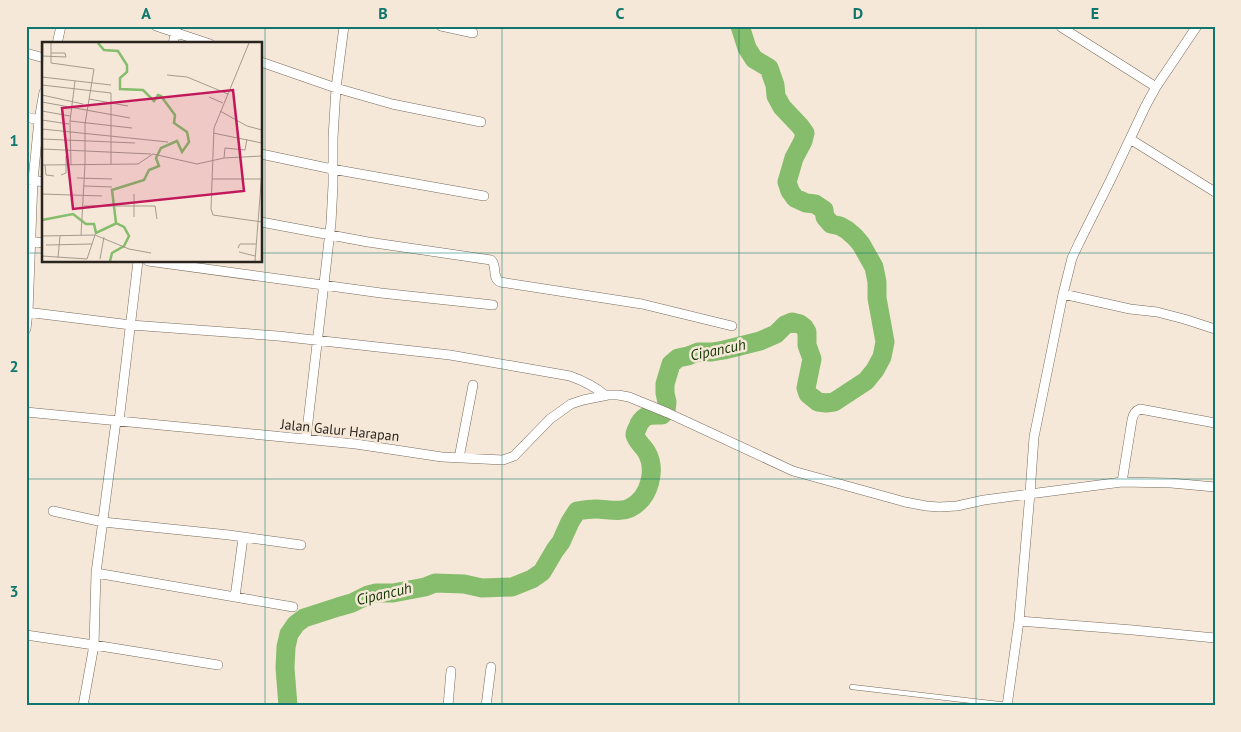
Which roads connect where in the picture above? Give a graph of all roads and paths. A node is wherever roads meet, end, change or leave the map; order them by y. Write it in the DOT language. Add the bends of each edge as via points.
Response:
graph roads {
  1 [pos="61,26"];
  2 [pos="156,26"];
  3 [pos="344,26"];
  4 [pos="441,26"];
  5 [pos="1197,26"];
  6 [pos="1061,27"];
  7 [pos="176,29"];
  8 [pos="473,33"];
  9 [pos="57,42"];
  10 [pos="173,42"];
  11 [pos="205,42"];
  12 [pos="26,53"];
  13 [pos="42,57"];
  14 [pos="262,62"];
  15 [pos="1156,87"];
  16 [pos="336,88"];
  17 [pos="42,103"];
  18 [pos="26,117"];
  19 [pos="39,120"];
  20 [pos="481,122"];
  21 [pos="1130,139"];
  22 [pos="262,154"];
  23 [pos="332,169"];
  24 [pos="30,180"];
  25 [pos="1215,192"];
  26 [pos="484,196"];
  27 [pos="262,222"];
  28 [pos="329,235"];
  29 [pos="28,241"];
  30 [pos="42,244"];
  31 [pos="138,262"];
  32 [pos="155,262"];
  33 [pos="323,285"];
  34 [pos="1063,294"];
  35 [pos="493,305"];
  36 [pos="27,312"];
  37 [pos="131,325"];
  38 [pos="732,326"];
  39 [pos="26,329"];
  40 [pos="1215,329"];
  41 [pos="318,340"];
  42 [pos="473,385"];
  43 [pos="605,395"];
  44 [pos="26,412"];
  45 [pos="118,421"];
  46 [pos="1215,423"];
  47 [pos="306,439"];
  48 [pos="459,458"];
  49 [pos="1122,482"];
  50 [pos="1215,487"];
  51 [pos="1030,493"];
  52 [pos="53,511"];
  53 [pos="103,522"];
  54 [pos="243,538"];
  55 [pos="301,545"];
  56 [pos="96,573"];
  57 [pos="235,598"];
  58 [pos="293,607"];
  59 [pos="1019,621"];
  60 [pos="26,635"];
  61 [pos="1215,638"];
  62 [pos="94,645"];
  63 [pos="218,664"];
  64 [pos="491,667"];
  65 [pos="452,670"];
  66 [pos="852,687"];
  67 [pos="83,706"];
  68 [pos="448,706"];
  69 [pos="486,706"];
  70 [pos="1007,706"];
  1 -- 9 [label="street"];
  2 -- 7 [label="street"];
  3 -- 16 [label="street"];
  4 -- 8 [label="street"];
  5 -- 15 [label="street"];
  6 -- 15 [label="street"];
  7 -- 10 [label="street"];
  7 -- 11 [label="street"];
  12 -- 13 [label="street"];
  14 -- 16 [label="street"];
  15 -- 21 [label="street"];
  16 -- 20 [label="street" via="405,107"];
  16 -- 23 [label="street"];
  17 -- 19 [label="street"];
  18 -- 19 [label="street"];
  19 -- 24 [label="street"];
  21 -- 25 [label="street"];
  21 -- 34 [label="street" via="1075,250"];
  22 -- 23 [label="street"];
  23 -- 26 [label="street"];
  23 -- 28 [label="street"];
  24 -- 29 [label="street"];
  27 -- 28 [label="street"];
  28 -- 33 [label="street"];
  28 -- 38 [label="street" via="491,260 495,278 500,282 642,304"];
  29 -- 30 [label="street"];
  29 -- 36 [label="street"];
  31 -- 37 [label="street"];
  32 -- 33 [label="street"];
  33 -- 35 [label="street"];
  33 -- 41 [label="street"];
  34 -- 40 [label="street" via="1157,312"];
  34 -- 51 [label="street" via="1034,437"];
  36 -- 37 [label="street"];
  36 -- 39 [label="street"];
  37 -- 41 [label="street"];
  37 -- 45 [label="street"];
  41 -- 43 [label="street" via="450,355 570,376"];
  41 -- 47 [label="street"];
  42 -- 48 [label="street"];
  43 -- 48 [label="street, Jalan Galur Harapan" via="571,404 560,411 509,458"];
  43 -- 51 [label="street, Jalan Galur Harapan" via="629,397 793,471 906,502 957,506"];
  44 -- 45 [label="street, Jalan Galur Harapan"];
  45 -- 47 [label="street, Jalan Galur Harapan"];
  45 -- 53 [label="street"];
  46 -- 49 [label="street" via="1136,410"];
  47 -- 48 [label="street, Jalan Galur Harapan"];
  49 -- 50 [label="street, Jalan Galur Harapan"];
  49 -- 51 [label="street, Jalan Galur Harapan"];
  51 -- 59 [label="street"];
  52 -- 53 [label="street"];
  53 -- 54 [label="street"];
  53 -- 56 [label="street"];
  54 -- 55 [label="street"];
  54 -- 57 [label="street"];
  56 -- 57 [label="street"];
  56 -- 62 [label="street"];
  57 -- 58 [label="street"];
  59 -- 61 [label="street"];
  59 -- 70 [label="street"];
  60 -- 62 [label="street"];
  62 -- 63 [label="street"];
  62 -- 67 [label="street"];
  64 -- 69 [label="street"];
  65 -- 68 [label="street"];
  66 -- 70 [label="lane"];
}
